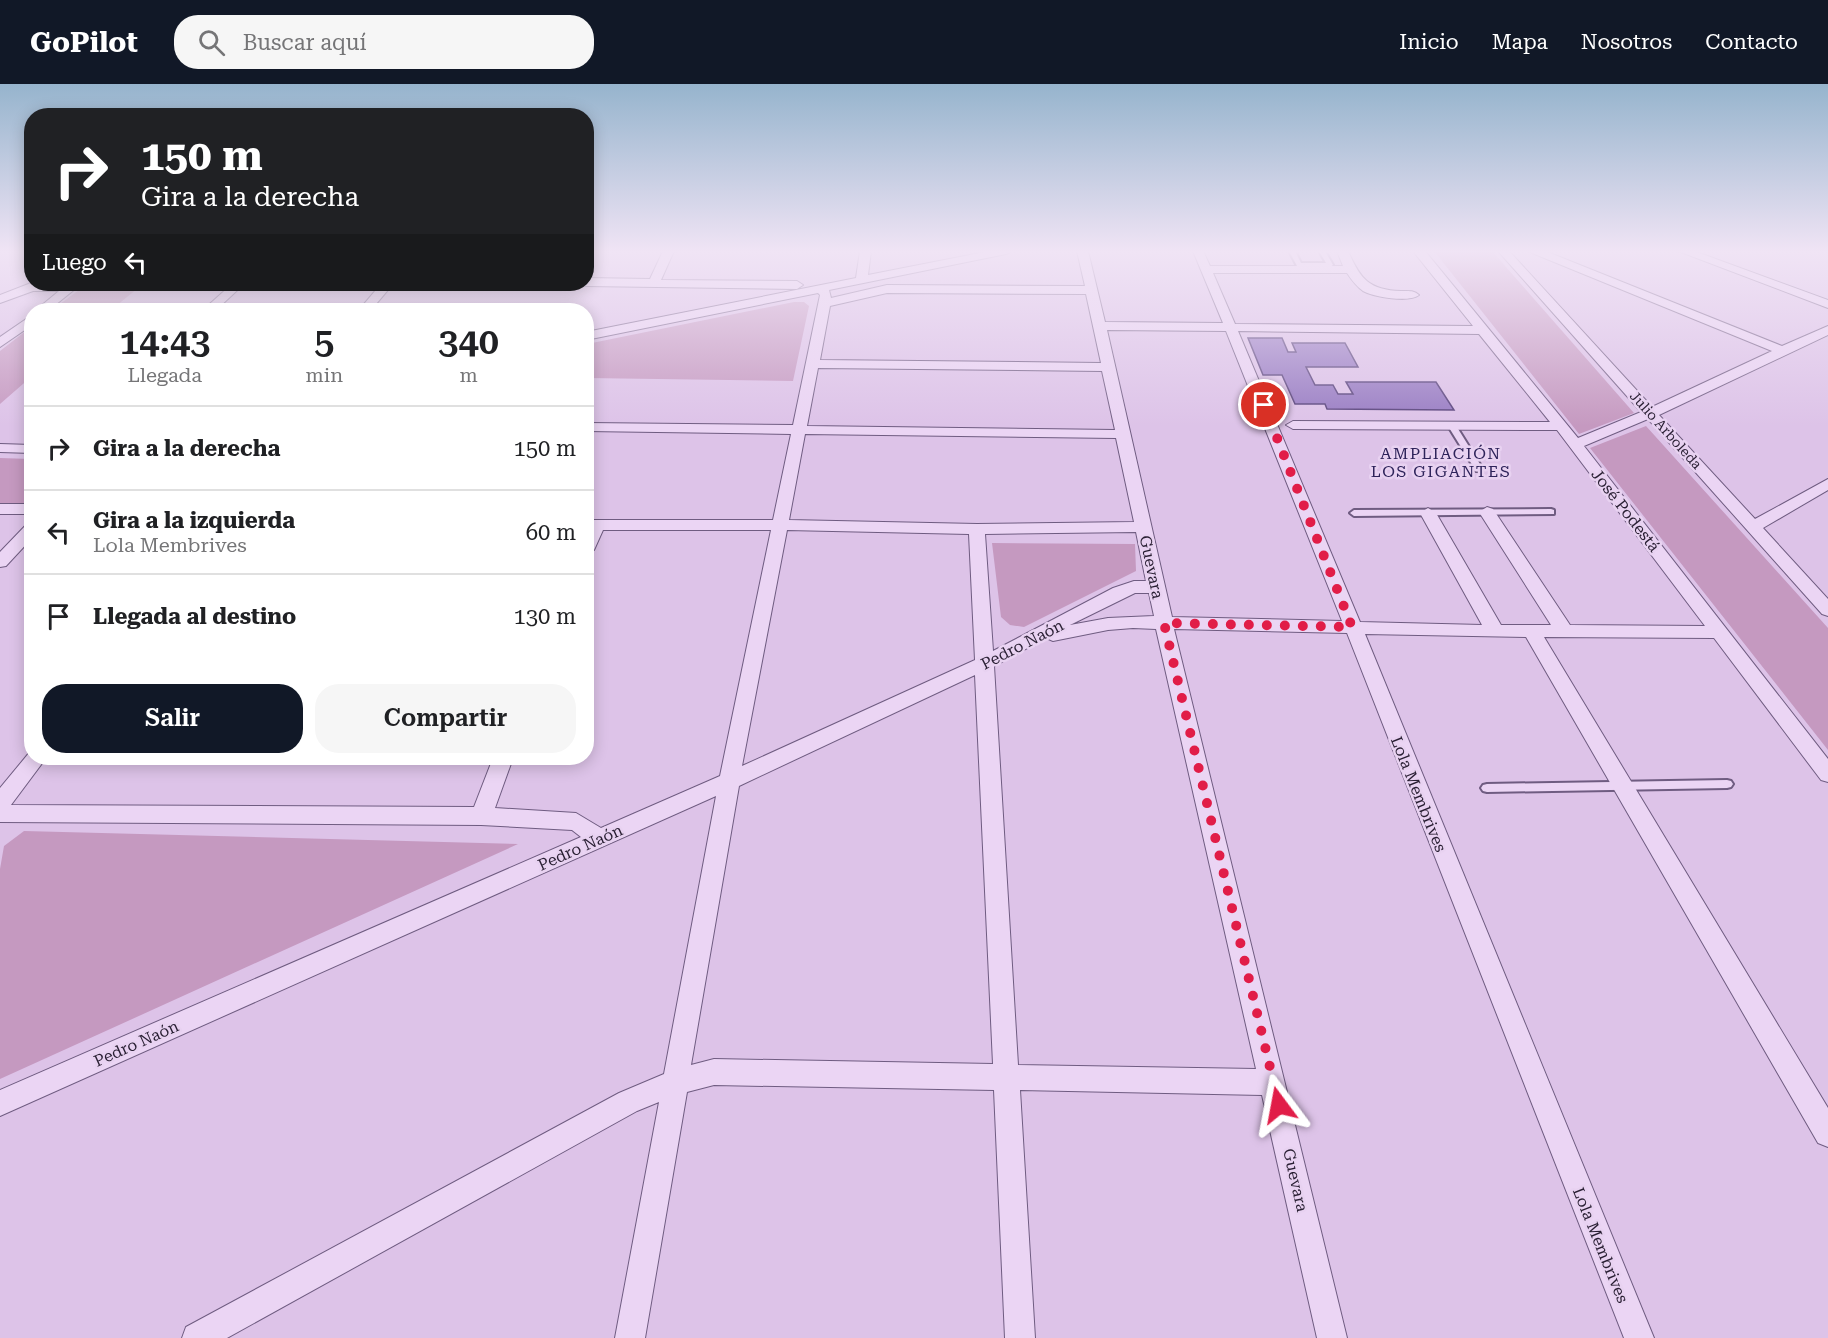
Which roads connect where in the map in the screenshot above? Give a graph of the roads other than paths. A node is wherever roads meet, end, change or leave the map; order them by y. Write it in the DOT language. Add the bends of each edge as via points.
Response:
graph roads {
  1 [pos="742,310"];
  2 [pos="820,310"];
  3 [pos="1095,310"];
  4 [pos="1222,310"];
  5 [pos="1465,310"];
  6 [pos="1556,310"];
  7 [pos="1680,310"];
  8 [pos="24,325"];
  9 [pos="1099,326"];
  10 [pos="1229,326"];
  11 [pos="1481,330"];
  12 [pos="1828,330"];
  13 [pos="594,335"];
  14 [pos="0,343"];
  15 [pos="1782,351"];
  16 [pos="812,364"];
  17 [pos="1108,367"];
  18 [pos="1651,413"];
  19 [pos="1293,425"];
  20 [pos="1452,426"];
  21 [pos="1561,426"];
  22 [pos="594,427"];
  23 [pos="798,428"];
  24 [pos="1123,434"];
  25 [pos="1575,444"];
  26 [pos="0,448"];
  27 [pos="24,449"];
  28 [pos="1479,469"];
  29 [pos="1828,484"];
  30 [pos="24,509"];
  31 [pos="0,510"];
  32 [pos="1487,512"];
  33 [pos="1551,512"];
  34 [pos="1354,513"];
  35 [pos="1428,513"];
  36 [pos="594,525"];
  37 [pos="780,525"];
  38 [pos="1143,527"];
  39 [pos="1752,528"];
  40 [pos="977,529"];
  41 [pos="24,536"];
  42 [pos="0,562"];
  43 [pos="1156,587"];
  44 [pos="1828,610"];
  45 [pos="1164,623"];
  46 [pos="1352,627"];
  47 [pos="1495,631"];
  48 [pos="1532,632"];
  49 [pos="1565,632"];
  50 [pos="1720,633"];
  51 [pos="1032,640"];
  52 [pos="985,663"];
  53 [pos="30,765"];
  54 [pos="500,765"];
  55 [pos="1828,774"];
  56 [pos="729,780"];
  57 [pos="1728,784"];
  58 [pos="1623,786"];
  59 [pos="1487,788"];
  60 [pos="0,803"];
  61 [pos="0,813"];
  62 [pos="481,816"];
  63 [pos="599,838"];
  64 [pos="1007,1077"];
  65 [pos="676,1082"];
  66 [pos="1273,1082"];
  67 [pos="0,1103"];
  68 [pos="1828,1133"];
  69 [pos="197,1338"];
  70 [pos="630,1338"];
  71 [pos="1020,1338"];
  72 [pos="1332,1338"];
  73 [pos="1639,1338"];
  1 -- 13 [label="street"];
  2 -- 16 [label="street"];
  3 -- 9 [label="street, Guevara"];
  4 -- 10 [label="street, Lola Membrives"];
  5 -- 11 [label="street, José Podestá"];
  6 -- 18 [label="street, Julio Arboleda"];
  7 -- 15 [label="street"];
  8 -- 14 [label="street"];
  9 -- 10 [label="street"];
  9 -- 17 [label="street, Guevara"];
  10 -- 11 [label="street"];
  10 -- 46 [label="street, Lola Membrives"];
  11 -- 21 [label="street, José Podestá"];
  12 -- 15 [label="street"];
  15 -- 18 [label="street"];
  16 -- 17 [label="street"];
  16 -- 23 [label="street"];
  17 -- 24 [label="street, Guevara"];
  18 -- 25 [label="street"];
  18 -- 39 [label="street, Julio Arboleda"];
  19 -- 20 [label="street"];
  20 -- 21 [label="street"];
  20 -- 28 [label="lane"];
  21 -- 25 [label="street, José Podestá"];
  22 -- 23 [label="street"];
  23 -- 24 [label="street"];
  23 -- 37 [label="street"];
  24 -- 38 [label="street, Guevara"];
  25 -- 50 [label="street, José Podestá"];
  26 -- 27 [label="street"];
  29 -- 39 [label="street"];
  30 -- 31 [label="street"];
  32 -- 33 [label="lane"];
  32 -- 35 [label="lane"];
  32 -- 49 [label="street"];
  34 -- 35 [label="lane"];
  35 -- 47 [label="street"];
  36 -- 37 [label="street"];
  37 -- 40 [label="street"];
  37 -- 56 [label="street"];
  38 -- 40 [label="street"];
  38 -- 43 [label="street, Guevara"];
  39 -- 44 [label="street, Julio Arboleda"];
  40 -- 52 [label="street"];
  41 -- 42 [label="street"];
  43 -- 45 [label="street, Guevara"];
  43 -- 51 [label="street, Pedro Naón" via="1119,592"];
  45 -- 46 [label="street"];
  45 -- 51 [label="street" via="1108,624"];
  45 -- 66 [label="street, Guevara"];
  46 -- 47 [label="street"];
  46 -- 73 [label="street, Lola Membrives"];
  47 -- 48 [label="street"];
  48 -- 49 [label="street"];
  48 -- 58 [label="street"];
  49 -- 50 [label="street"];
  50 -- 55 [label="street, José Podestá"];
  51 -- 52 [label="street, Pedro Naón"];
  52 -- 56 [label="street, Pedro Naón"];
  52 -- 64 [label="street"];
  53 -- 60 [label="street"];
  54 -- 62 [label="street"];
  56 -- 63 [label="street, Pedro Naón"];
  56 -- 65 [label="street"];
  57 -- 58 [label="lane"];
  58 -- 59 [label="lane"];
  58 -- 68 [label="street"];
  61 -- 62 [label="street"];
  62 -- 63 [label="street" via="576,822"];
  63 -- 67 [label="street, Pedro Naón"];
  64 -- 65 [label="street" via="714,1072"];
  64 -- 66 [label="street"];
  64 -- 71 [label="street"];
  65 -- 69 [label="street" via="628,1102"];
  65 -- 70 [label="street"];
  66 -- 72 [label="street, Guevara"];
}
